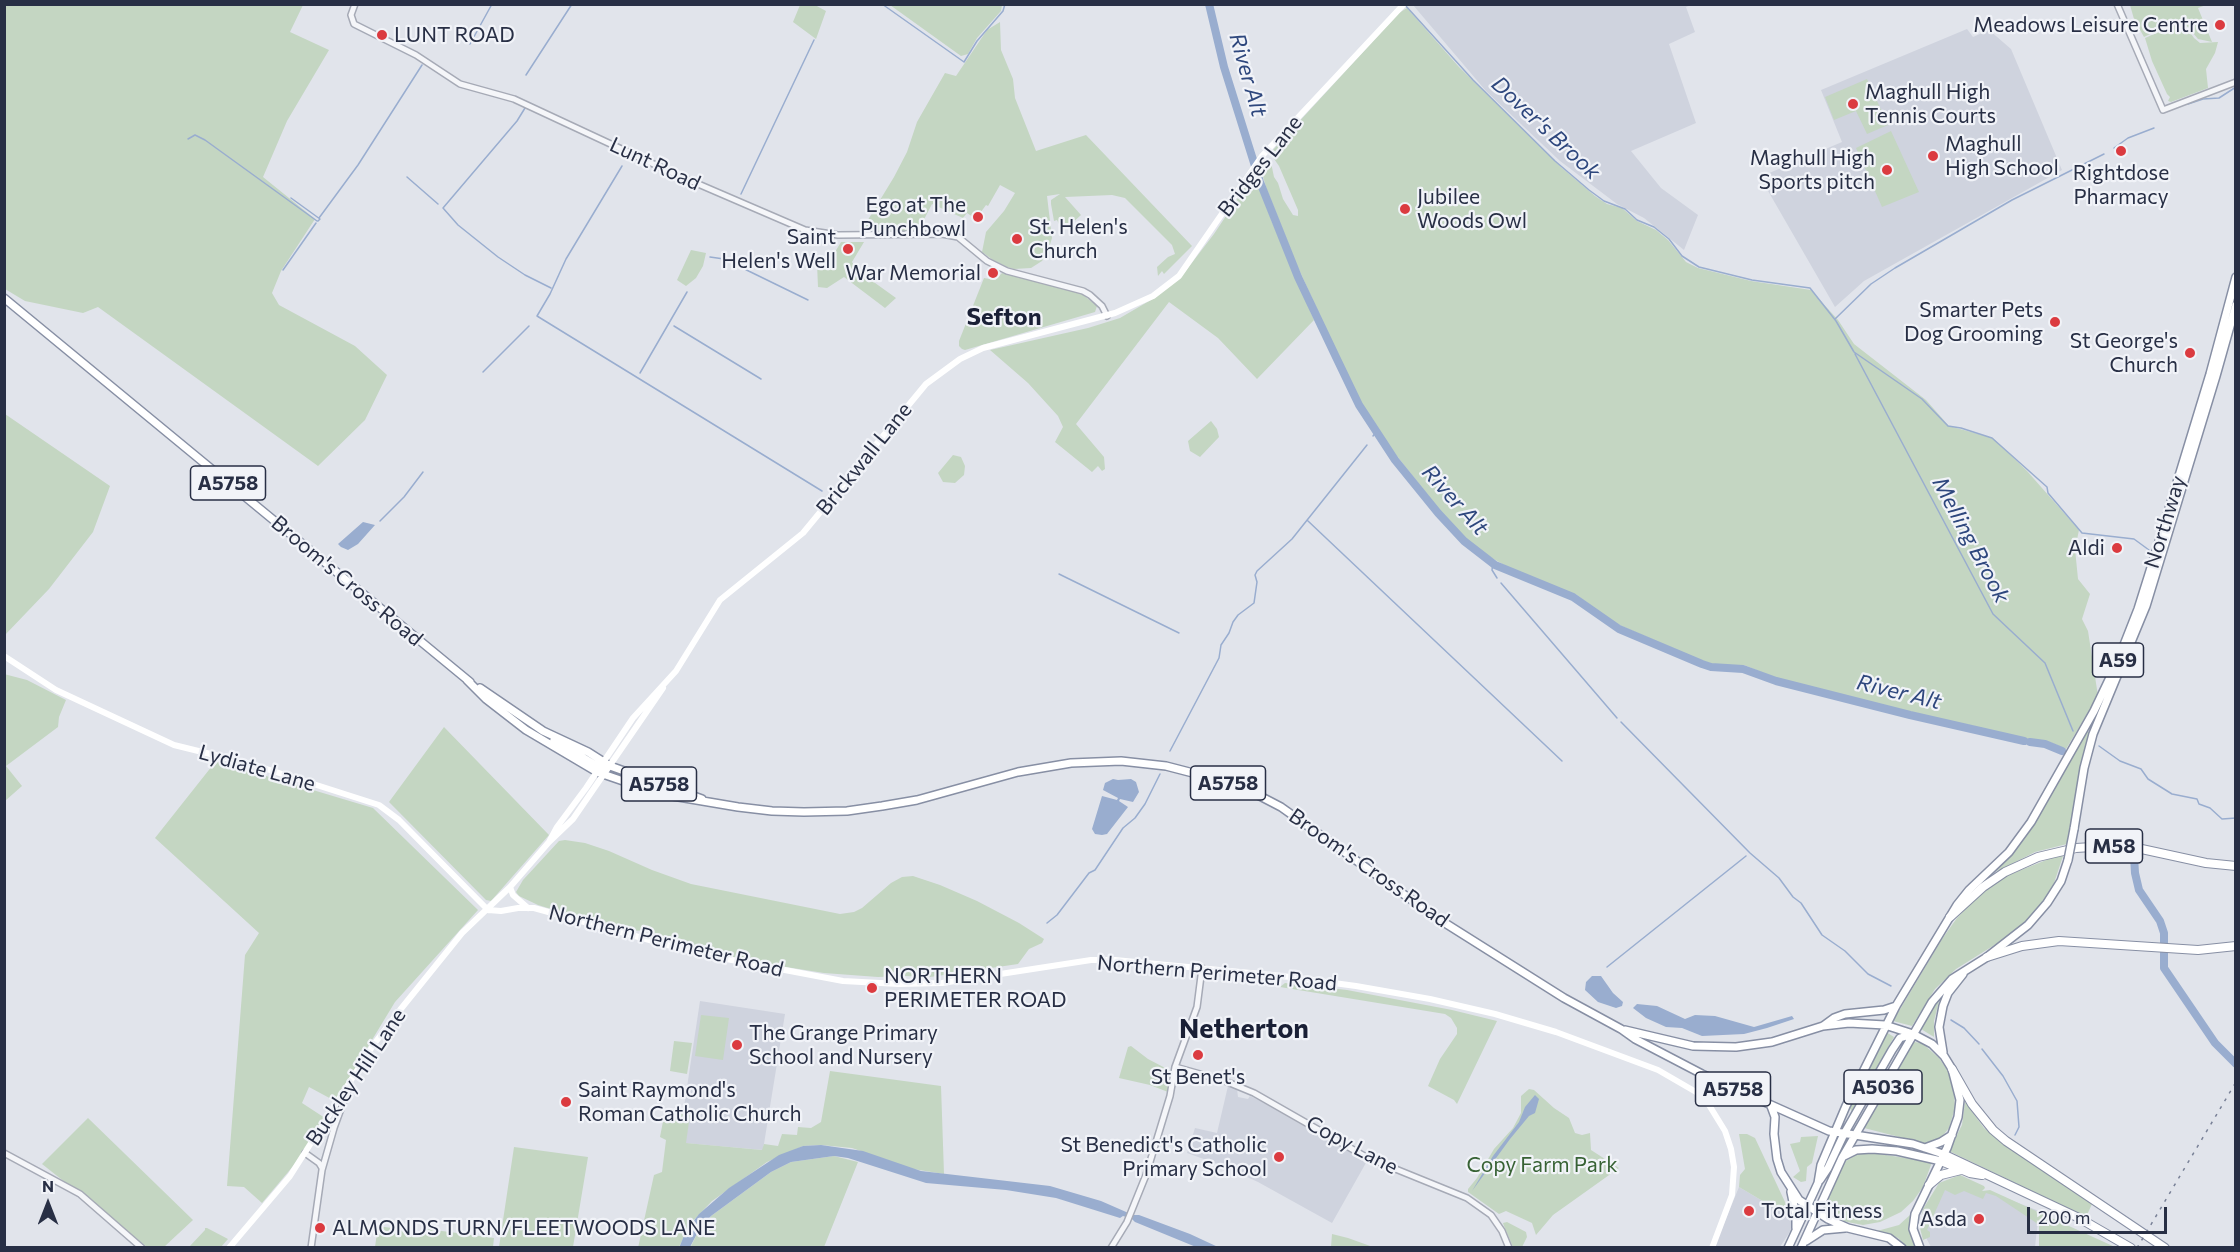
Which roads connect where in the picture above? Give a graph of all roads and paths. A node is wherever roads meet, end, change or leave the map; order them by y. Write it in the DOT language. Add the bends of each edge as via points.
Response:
graph roads {
  1 [pos="355,4"];
  2 [pos="2117,4"];
  3 [pos="1402,6"];
  4 [pos="2235,82"];
  5 [pos="2235,277"];
  6 [pos="4,298"];
  7 [pos="2235,305"];
  8 [pos="1115,313"];
  9 [pos="1107,316"];
  10 [pos="4,656"];
  11 [pos="467,680"];
  12 [pos="603,768"];
  13 [pos="2235,866"];
  14 [pos="510,887"];
  15 [pos="528,908"];
  16 [pos="488,910"];
  17 [pos="1950,917"];
  18 [pos="2235,946"];
  19 [pos="1987,957"];
  20 [pos="1202,968"];
  21 [pos="1967,970"];
  22 [pos="1896,1006"];
  23 [pos="1886,1024"];
  24 [pos="1823,1026"];
  25 [pos="1621,1029"];
  26 [pos="1913,1034"];
  27 [pos="1900,1038"];
  28 [pos="1906,1046"];
  29 [pos="1944,1056"];
  30 [pos="1175,1067"];
  31 [pos="1952,1069"];
  32 [pos="349,1085"];
  33 [pos="1771,1106"];
  34 [pos="1846,1106"];
  35 [pos="1851,1121"];
  36 [pos="1859,1128"];
  37 [pos="1835,1132"];
  38 [pos="1844,1134"];
  39 [pos="1953,1134"];
  40 [pos="1854,1136"];
  41 [pos="1874,1137"];
  42 [pos="1925,1148"];
  43 [pos="4,1153"];
  44 [pos="305,1153"];
  45 [pos="1842,1158"];
  46 [pos="1942,1158"];
  47 [pos="322,1170"];
  48 [pos="1962,1170"];
  49 [pos="1987,1176"];
  50 [pos="1818,1183"];
  51 [pos="1929,1185"];
  52 [pos="1791,1189"];
  53 [pos="1808,1207"];
  54 [pos="1817,1213"];
  55 [pos="1848,1228"];
  56 [pos="1796,1234"];
  57 [pos="1803,1244"];
  58 [pos="142,1248"];
  59 [pos="229,1248"];
  60 [pos="311,1248"];
  61 [pos="1111,1248"];
  62 [pos="1509,1248"];
  63 [pos="1712,1248"];
  64 [pos="1788,1248"];
  65 [pos="1902,1248"];
  66 [pos="1920,1248"];
  67 [pos="2131,1248"];
  68 [pos="2165,1248"];
  1 -- 9 [label="street, Lunt Road" via="351,15 354,24 416,55 460,84 514,99 805,230 838,235 951,235 1007,271 1083,291 1098,301"];
  2 -- 4 [label="street" via="2163,110"];
  3 -- 8 [label="main road, Bridges Lane" via="1262,156 1179,276 1153,296"];
  5 -- 17 [label="highway, Northway / A59" via="2210,374 2138,609 2109,681 2019,839 1969,890"];
  6 -- 11 [label="highway, Broom's Cross Road / A5758"];
  7 -- 19 [label="highway, Northway / A59, bridge" via="2146,606 2093,734 2061,881 2037,915"];
  8 -- 9 [label="main road, Brickwall Lane"];
  9 -- 12 [label="main road, Brickwall Lane" via="983,348 926,384 803,533 720,600 693,647"];
  10 -- 16 [label="main road, Lydiate Lane" via="56,690 174,745 251,764 379,805 399,820"];
  11 -- 12 [label="highway, Broom's Cross Road / A5758" via="563,747"];
  11 -- 12 [label="highway, Broom's Cross Road / A5758" via="520,726"];
  12 -- 14 [label="main road, Brickwall Lane" via="549,842"];
  12 -- 25 [label="highway, Broom's Cross Road / A5758" via="708,801 772,811 847,811 917,800 1018,772 1071,763 1121,761 1182,769 1238,786 1281,807 1437,918"];
  13 -- 17 [label="highway, M58" via="2137,848 2076,848 2038,857 2005,872"];
  14 -- 15 [label="main road"];
  14 -- 16 [label="main road, Brickwall Lane"];
  15 -- 16 [label="main road, Northern Perimeter Road"];
  15 -- 20 [label="main road, Northern Perimeter Road" via="700,954 843,981 942,983 1091,960"];
  16 -- 32 [label="main road, Buckley Hill Lane" via="462,933 400,1010"];
  17 -- 22 [label="highway, A59"];
  18 -- 19 [label="highway" via="2177,949 2048,942"];
  19 -- 21 [label="highway, A59"];
  20 -- 30 [label="street" via="1197,1006"];
  20 -- 63 [label="main road, Northern Perimeter Road" via="1430,999 1556,1032 1658,1070 1696,1092 1709,1105 1731,1149 1732,1195"];
  21 -- 26 [label="highway, A5036" via="1941,989"];
  21 -- 29 [label="highway, A59" via="1942,1005 1939,1027"];
  22 -- 23 [label="highway, A5036"];
  22 -- 24 [label="highway, A5758" via="1845,1014"];
  23 -- 24 [label="highway, A5758"];
  23 -- 26 [label="highway, A5758"];
  23 -- 27 [label="highway"];
  23 -- 34 [label="highway, A5036"];
  24 -- 25 [label="highway, Broom's Cross Road / A5758" via="1772,1042 1736,1047 1693,1046"];
  25 -- 33 [label="highway, Broom's Cross Road / A5758" via="1692,1069"];
  26 -- 27 [label="highway"];
  26 -- 28 [label="highway, A5036"];
  26 -- 29 [label="highway, A5758" via="1927,1040"];
  27 -- 28 [label="highway"];
  27 -- 35 [label="highway"];
  28 -- 36 [label="highway, A5036"];
  29 -- 31 [label="highway, A59"];
  30 -- 61 [label="street" via="1167,1110 1140,1191"];
  30 -- 62 [label="street, Copy Lane" via="1254,1093 1366,1157 1467,1198 1491,1215"];
  31 -- 39 [label="highway, A59" via="1960,1100"];
  31 -- 68 [label="highway" via="1976,1111 1993,1130"];
  32 -- 44 [label="main road, Buckley Hill Lane"];
  32 -- 47 [label="street"];
  33 -- 37 [label="highway, Broom's Cross Road / A5758"];
  33 -- 52 [label="highway, A5758" via="1777,1159"];
  34 -- 35 [label="highway"];
  34 -- 37 [label="highway, A5036"];
  35 -- 36 [label="highway"];
  35 -- 38 [label="highway"];
  36 -- 40 [label="highway, A5036"];
  36 -- 41 [label="highway"];
  37 -- 38 [label="highway, Broom's Cross Road / A5758"];
  37 -- 50 [label="highway, A5036"];
  38 -- 40 [label="highway, Broom's Cross Road / A5758"];
  38 -- 50 [label="highway"];
  39 -- 42 [label="highway"];
  39 -- 46 [label="highway, A59"];
  40 -- 41 [label="highway, Broom's Cross Road / A5758"];
  40 -- 45 [label="highway, A5036"];
  41 -- 42 [label="highway, A5758"];
  42 -- 46 [label="highway"];
  43 -- 58 [label="street" via="80,1194"];
  44 -- 47 [label="street"];
  44 -- 59 [label="main road, Buckley Hill Lane"];
  45 -- 46 [label="highway" via="1851,1151 1872,1149"];
  45 -- 54 [label="highway, A5036"];
  46 -- 48 [label="highway"];
  46 -- 49 [label="highway"];
  46 -- 51 [label="highway, A59"];
  47 -- 60 [label="street"];
  48 -- 49 [label="highway"];
  48 -- 51 [label="highway" via="1941,1175"];
  49 -- 67 [label="highway" via="2079,1218"];
  50 -- 53 [label="highway, A5036"];
  51 -- 66 [label="highway, A59" via="1913,1224"];
  52 -- 53 [label="highway, A5758"];
  52 -- 56 [label="highway, A5758"];
  53 -- 54 [label="highway"];
  53 -- 56 [label="highway, A5036"];
  54 -- 55 [label="highway"];
  54 -- 57 [label="highway, A5036"];
  55 -- 57 [label="highway" via="1822,1230"];
  55 -- 65 [label="highway" via="1888,1238"];
  56 -- 64 [label="highway, A5036"];
}
